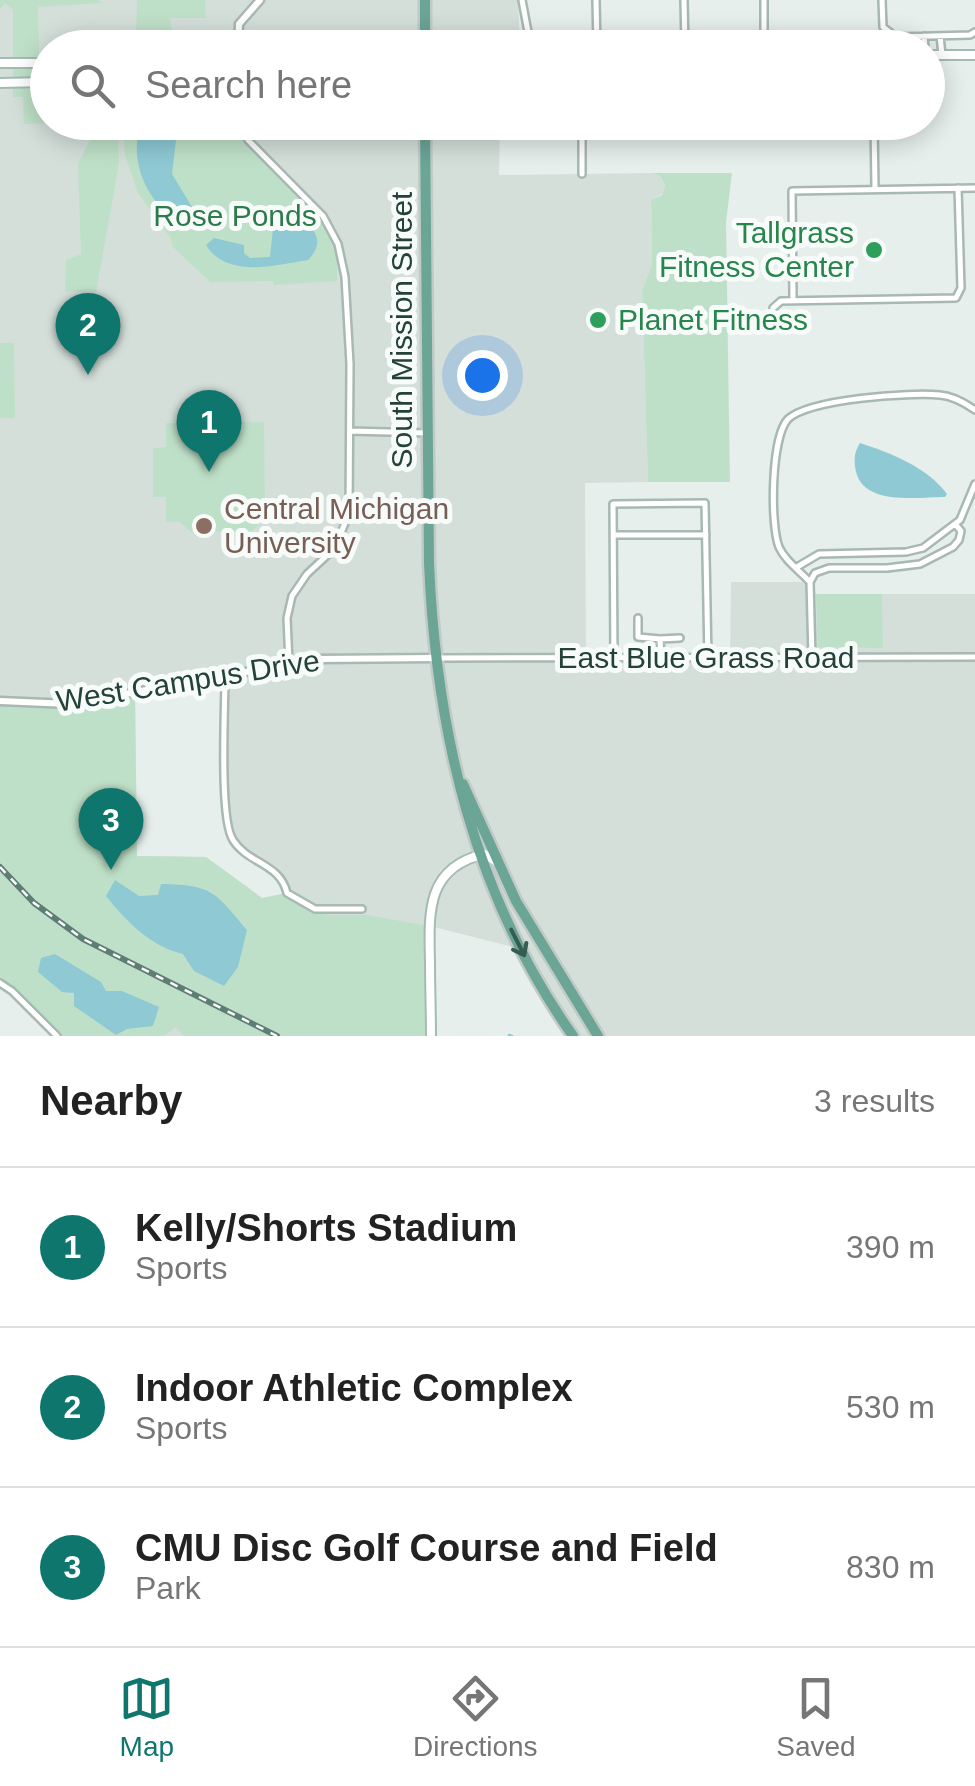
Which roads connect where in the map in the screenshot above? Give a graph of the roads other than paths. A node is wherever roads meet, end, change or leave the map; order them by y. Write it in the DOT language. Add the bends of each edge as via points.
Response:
graph roads {
  1 [pos="260,0"];
  2 [pos="425,0"];
  3 [pos="522,0"];
  4 [pos="596,0"];
  5 [pos="684,0"];
  6 [pos="764,0"];
  7 [pos="882,0"];
  8 [pos="239,30"];
  9 [pos="425,30"];
  10 [pos="528,30"];
  11 [pos="597,30"];
  12 [pos="685,30"];
  13 [pos="764,30"];
  14 [pos="886,30"];
  15 [pos="975,32"];
  16 [pos="945,36"];
  17 [pos="945,55"];
  18 [pos="975,55"];
  19 [pos="2,63"];
  20 [pos="30,65"];
  21 [pos="0,82"];
  22 [pos="30,82"];
  23 [pos="248,140"];
  24 [pos="425,140"];
  25 [pos="582,140"];
  26 [pos="874,140"];
  27 [pos="582,174"];
  28 [pos="958,188"];
  29 [pos="975,188"];
  30 [pos="875,189"];
  31 [pos="793,301"];
  32 [pos="773,308"];
  33 [pos="975,410"];
  34 [pos="350,430"];
  35 [pos="428,433"];
  36 [pos="975,484"];
  37 [pos="955,524"];
  38 [pos="614,535"];
  39 [pos="706,535"];
  40 [pos="797,567"];
  41 [pos="810,582"];
  42 [pos="638,618"];
  43 [pos="680,638"];
  44 [pos="660,639"];
  45 [pos="975,657"];
  46 [pos="436,658"];
  47 [pos="812,658"];
  48 [pos="660,659"];
  49 [pos="708,659"];
  50 [pos="614,660"];
  51 [pos="289,662"];
  52 [pos="224,676"];
  53 [pos="0,701"];
  54 [pos="458,774"];
  55 [pos="478,855"];
  56 [pos="497,862"];
  57 [pos="362,909"];
  58 [pos="563,980"];
  59 [pos="0,983"];
  60 [pos="540,983"];
  61 [pos="57,1036"];
  62 [pos="431,1036"];
  63 [pos="573,1036"];
  64 [pos="598,1036"];
  1 -- 8 [label="street"];
  2 -- 9 [label="main road"];
  3 -- 10 [label="street"];
  4 -- 11 [label="street"];
  5 -- 12 [label="street"];
  6 -- 13 [label="street"];
  7 -- 14 [label="street"];
  15 -- 16 [label="street"];
  17 -- 18 [label="main road"];
  19 -- 20 [label="main road"];
  19 -- 21 [label="main road" via="9,73"];
  21 -- 22 [label="main road"];
  23 -- 34 [label="street" via="310,200 338,244"];
  24 -- 35 [label="main road, South Mission Street"];
  25 -- 27 [label="street"];
  26 -- 30 [label="street"];
  28 -- 29 [label="street"];
  28 -- 30 [label="street"];
  28 -- 31 [label="street" via="956,298"];
  30 -- 31 [label="street" via="792,190"];
  31 -- 32 [label="street"];
  33 -- 40 [label="street" via="939,395 882,395 793,416 776,447 776,534 782,554"];
  34 -- 35 [label="street"];
  34 -- 51 [label="street" via="348,522 292,596"];
  35 -- 46 [label="main road, South Mission Street"];
  36 -- 37 [label="street"];
  37 -- 40 [label="street" via="923,548 819,554"];
  37 -- 41 [label="street" via="960,540 920,564 829,568"];
  38 -- 39 [label="street"];
  38 -- 39 [label="street" via="613,504 705,504"];
  38 -- 50 [label="street"];
  39 -- 49 [label="street"];
  40 -- 41 [label="street"];
  41 -- 47 [label="street"];
  42 -- 44 [label="street" via="638,637"];
  43 -- 44 [label="street"];
  44 -- 48 [label="street"];
  45 -- 47 [label="street, East Blue Grass Road"];
  46 -- 50 [label="street, East Blue Grass Road"];
  46 -- 51 [label="street, West Campus Drive"];
  46 -- 54 [label="main road, South Mission Street"];
  47 -- 49 [label="street, East Blue Grass Road"];
  48 -- 49 [label="street, East Blue Grass Road"];
  48 -- 50 [label="street, East Blue Grass Road"];
  51 -- 52 [label="street, West Campus Drive"];
  52 -- 53 [label="street, West Campus Drive" via="70,704"];
  52 -- 57 [label="street" via="226,818 234,842 284,878 287,893 308,907"];
  54 -- 55 [label="main road, South Mission Street"];
  54 -- 56 [label="main road, South Mission Street"];
  55 -- 56 [label="main road"];
  55 -- 60 [label="main road, South Mission Street, one-way"];
  55 -- 62 [label="main road" via="450,869 431,903"];
  56 -- 58 [label="main road, South Mission Street"];
  58 -- 60 [label="main road" via="556,990"];
  58 -- 64 [label="main road, South Mission Street"];
  59 -- 61 [label="street"];
  60 -- 63 [label="main road, South Mission Street"];
}
